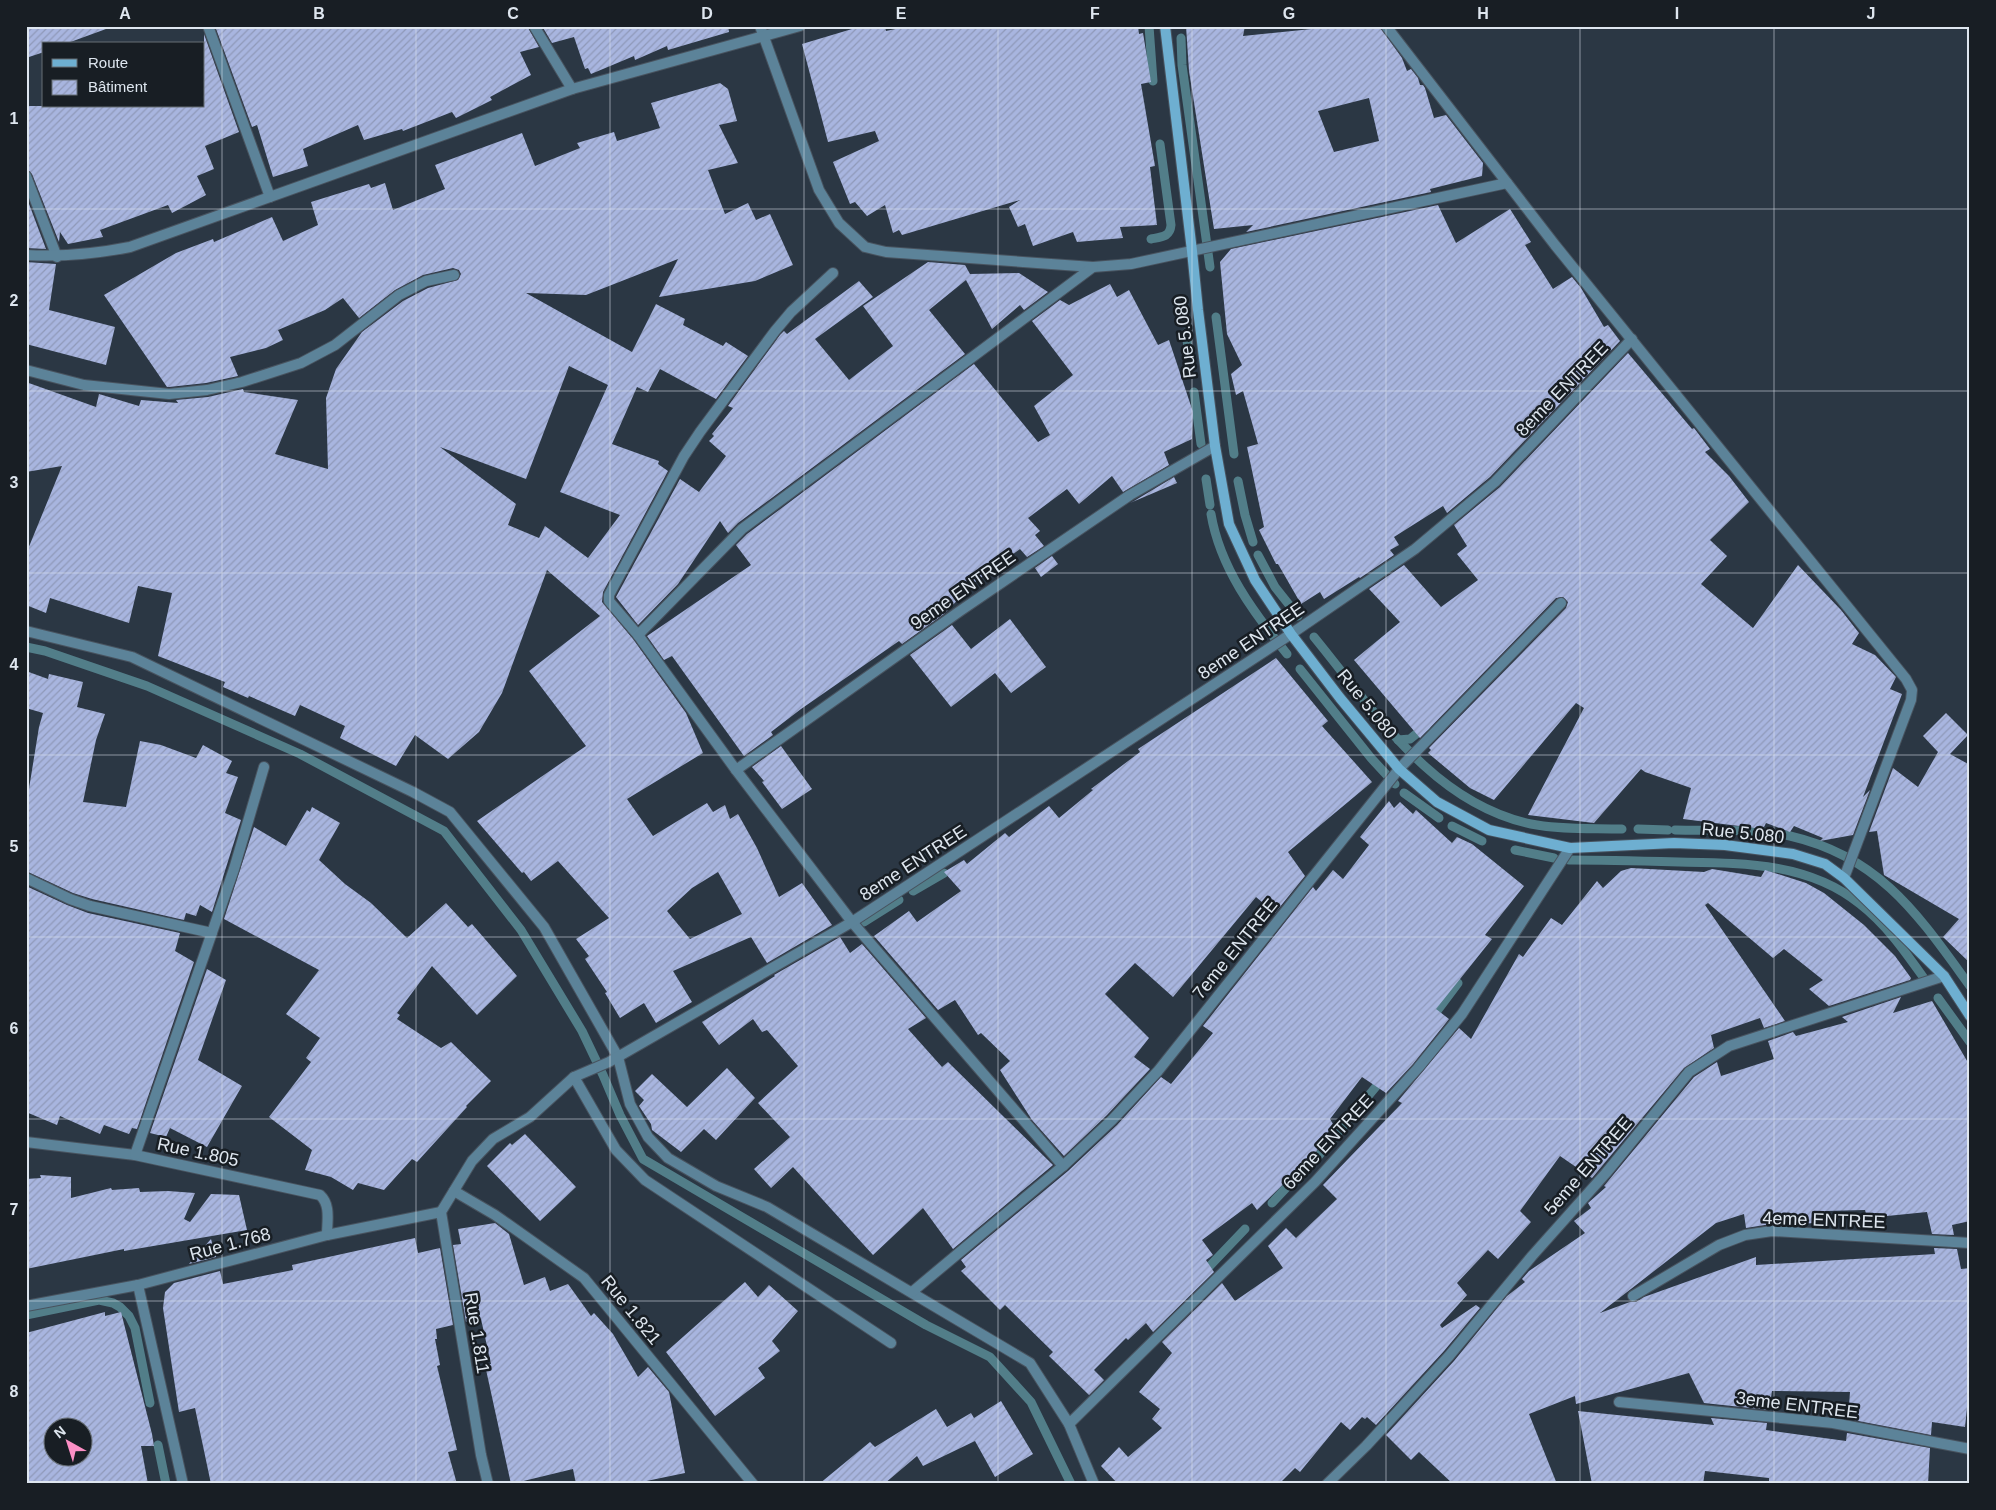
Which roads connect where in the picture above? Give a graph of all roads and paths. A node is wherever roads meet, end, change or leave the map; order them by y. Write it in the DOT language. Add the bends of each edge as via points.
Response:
graph roads {
  1 [pos="208,26"];
  2 [pos="534,26"];
  3 [pos="800,26"];
  4 [pos="1165,26"];
  5 [pos="1386,26"];
  6 [pos="762,31"];
  7 [pos="572,89"];
  8 [pos="26,176"];
  9 [pos="1507,182"];
  10 [pos="270,197"];
  11 [pos="1192,251"];
  12 [pos="26,255"];
  13 [pos="57,257"];
  14 [pos="1093,267"];
  15 [pos="832,274"];
  16 [pos="454,275"];
  17 [pos="1632,340"];
  18 [pos="26,370"];
  19 [pos="1215,446"];
  20 [pos="1561,603"];
  21 [pos="26,632"];
  22 [pos="1291,634"];
  23 [pos="638,636"];
  24 [pos="264,767"];
  25 [pos="1399,769"];
  26 [pos="736,770"];
  27 [pos="1570,848"];
  28 [pos="26,878"];
  29 [pos="1844,878"];
  30 [pos="852,922"];
  31 [pos="212,933"];
  32 [pos="1944,976"];
  33 [pos="1970,1016"];
  34 [pos="614,1060"];
  35 [pos="574,1077"];
  36 [pos="26,1142"];
  37 [pos="135,1155"];
  38 [pos="1063,1166"];
  39 [pos="454,1190"];
  40 [pos="440,1212"];
  41 [pos="327,1235"];
  42 [pos="1970,1243"];
  43 [pos="138,1285"];
  44 [pos="912,1292"];
  45 [pos="1633,1296"];
  46 [pos="26,1306"];
  47 [pos="891,1343"];
  48 [pos="1619,1402"];
  49 [pos="1069,1424"];
  50 [pos="1970,1449"];
  51 [pos="183,1484"];
  52 [pos="488,1484"];
  53 [pos="753,1484"];
  54 [pos="1094,1484"];
  55 [pos="1327,1484"];
  1 -- 10 [label="street"];
  2 -- 7 [label="street"];
  3 -- 6 [label="street"];
  4 -- 11 [label="main road, Rue 5.080"];
  5 -- 9 [label="street"];
  6 -- 7 [label="street"];
  6 -- 14 [label="street" via="819,190 839,223 865,246 886,252"];
  7 -- 10 [label="street"];
  8 -- 13 [label="street"];
  9 -- 11 [label="street"];
  9 -- 17 [label="street"];
  10 -- 13 [label="street" via="130,247"];
  11 -- 14 [label="street" via="1131,264"];
  11 -- 19 [label="main road, Rue 5.080"];
  12 -- 13 [label="street"];
  14 -- 23 [label="street" via="742,529"];
  15 -- 23 [label="street" via="775,331 700,432 609,595 608,601"];
  16 -- 18 [label="street" via="426,281 400,295 335,345 301,363 207,390 169,394 84,385"];
  17 -- 22 [label="street, 8eme ENTREE" via="1495,482 1415,548"];
  17 -- 29 [label="street" via="1912,690"];
  19 -- 22 [label="main road, Rue 5.080" via="1229,524 1254,580"];
  19 -- 26 [label="street, 9eme ENTREE" via="1114,506"];
  20 -- 25 [label="street, 7eme ENTREE"];
  21 -- 34 [label="street" via="132,657 450,812 544,927"];
  22 -- 25 [label="main road, Rue 5.080"];
  22 -- 30 [label="street, 8eme ENTREE"];
  23 -- 26 [label="street"];
  24 -- 31 [label="street"];
  25 -- 27 [label="main road, Rue 5.080" via="1437,802 1489,830"];
  25 -- 38 [label="street, 7eme ENTREE" via="1158,1071"];
  26 -- 30 [label="street"];
  27 -- 29 [label="main road, Rue 5.080" via="1674,843 1725,845 1794,854 1825,864"];
  27 -- 49 [label="street, 6eme ENTREE" via="1462,1014 1418,1068 1315,1182"];
  28 -- 31 [label="street" via="90,906"];
  29 -- 32 [label="main road, Rue 5.080"];
  30 -- 34 [label="street, 8eme ENTREE"];
  30 -- 38 [label="street"];
  31 -- 37 [label="street"];
  32 -- 33 [label="main road, Rue 5.080"];
  32 -- 55 [label="street, 5eme ENTREE" via="1729,1046 1689,1072 1449,1356"];
  34 -- 35 [label="street, 8eme ENTREE"];
  34 -- 44 [label="street" via="630,1104 648,1137 668,1158 716,1186 767,1208"];
  35 -- 39 [label="street" via="530,1117 493,1139 472,1160"];
  35 -- 47 [label="street" via="616,1150 644,1180"];
  36 -- 37 [label="street, Rue 1.805"];
  37 -- 41 [label="street, Rue 1.805" via="320,1195 326,1200"];
  38 -- 44 [label="street, 7eme ENTREE"];
  39 -- 40 [label="street"];
  39 -- 53 [label="street, Rue 1.821" via="584,1278"];
  40 -- 41 [label="street, Rue 1.768"];
  40 -- 52 [label="street, Rue 1.811"];
  41 -- 43 [label="street, Rue 1.768"];
  42 -- 45 [label="street, 4eme ENTREE" via="1772,1231 1745,1235 1719,1245"];
  43 -- 46 [label="street, Rue 1.768"];
  43 -- 51 [label="street"];
  44 -- 49 [label="street" via="1030,1363"];
  48 -- 50 [label="street, 3eme ENTREE" via="1833,1423"];
  49 -- 54 [label="street"];
}
